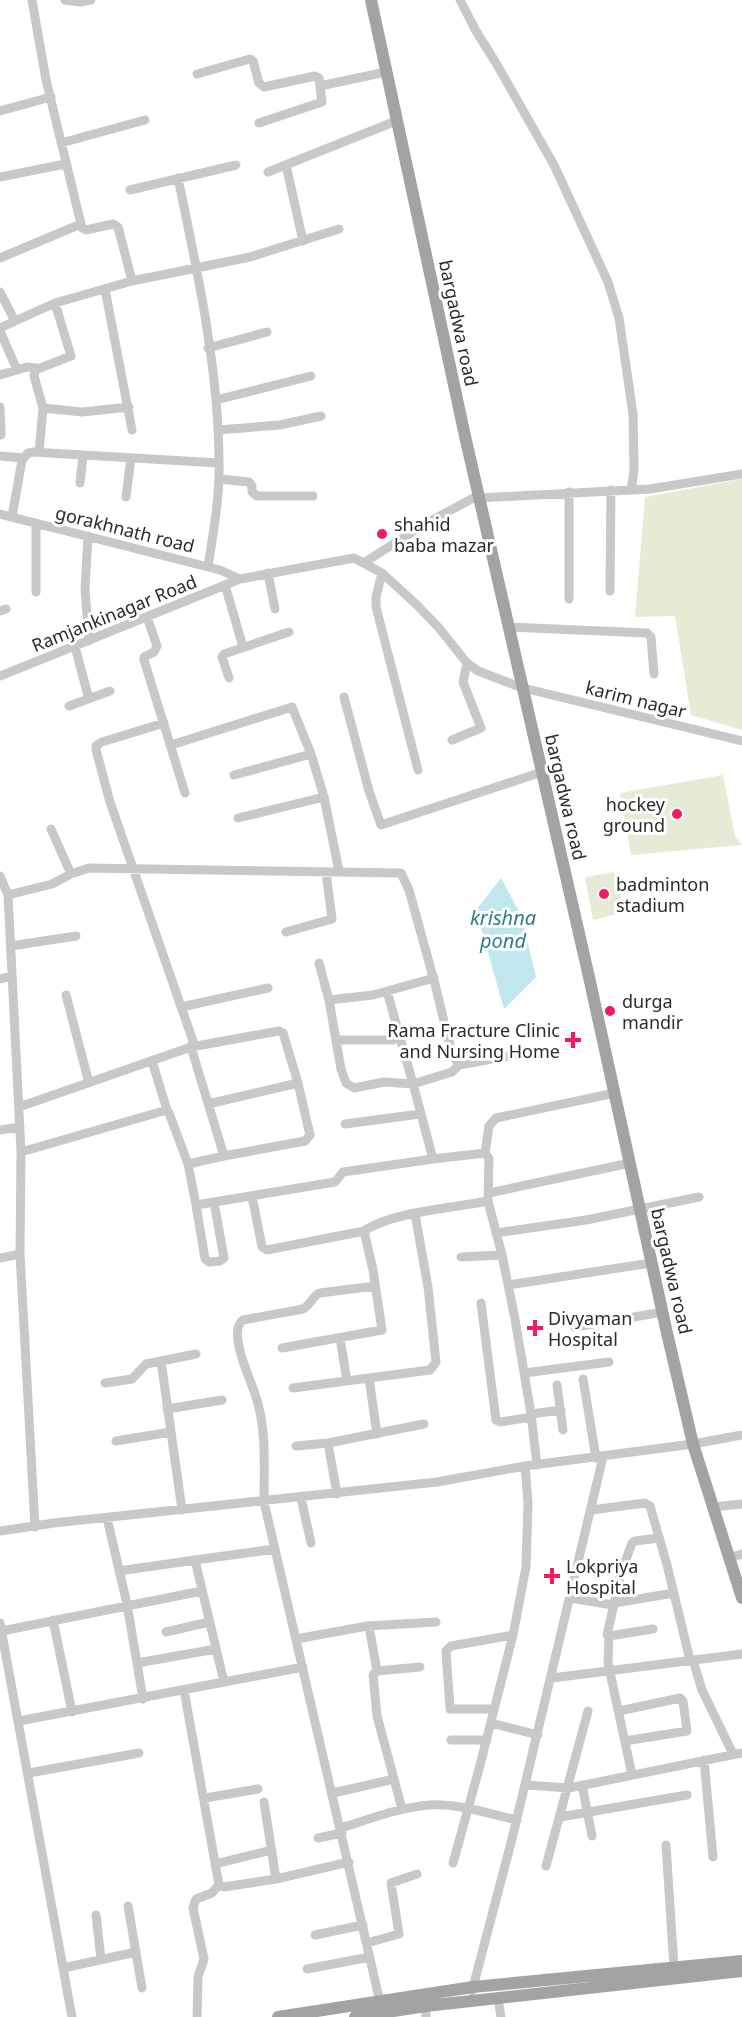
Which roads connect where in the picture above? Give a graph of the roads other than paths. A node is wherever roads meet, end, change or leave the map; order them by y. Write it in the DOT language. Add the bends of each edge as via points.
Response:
graph roads {
  1 [pos="32,0"];
  2 [pos="65,0"];
  3 [pos="91,0"];
  4 [pos="371,0"];
  5 [pos="460,0"];
  6 [pos="386,72"];
  7 [pos="197,74"];
  8 [pos="320,86"];
  9 [pos="51,97"];
  10 [pos="0,111"];
  11 [pos="145,120"];
  12 [pos="396,121"];
  13 [pos="259,123"];
  14 [pos="61,143"];
  15 [pos="65,164"];
  16 [pos="236,165"];
  17 [pos="286,165"];
  18 [pos="268,172"];
  19 [pos="0,177"];
  20 [pos="178,178"];
  21 [pos="130,190"];
  22 [pos="81,224"];
  23 [pos="339,229"];
  24 [pos="303,241"];
  25 [pos="0,258"];
  26 [pos="196,267"];
  27 [pos="132,281"];
  28 [pos="105,289"];
  29 [pos="0,292"];
  30 [pos="55,303"];
  31 [pos="15,321"];
  32 [pos="0,330"];
  33 [pos="267,332"];
  34 [pos="208,348"];
  35 [pos="36,368"];
  36 [pos="17,370"];
  37 [pos="0,375"];
  38 [pos="311,376"];
  39 [pos="216,400"];
  40 [pos="0,407"];
  41 [pos="129,407"];
  42 [pos="43,408"];
  43 [pos="321,416"];
  44 [pos="132,430"];
  45 [pos="218,430"];
  46 [pos="1,435"];
  47 [pos="39,452"];
  48 [pos="83,455"];
  49 [pos="0,456"];
  50 [pos="23,458"];
  51 [pos="131,458"];
  52 [pos="219,463"];
  53 [pos="742,474"];
  54 [pos="219,479"];
  55 [pos="80,483"];
  56 [pos="611,490"];
  57 [pos="631,490"];
  58 [pos="569,492"];
  59 [pos="126,496"];
  60 [pos="313,496"];
  61 [pos="479,496"];
  62 [pos="0,514"];
  63 [pos="12,517"];
  64 [pos="36,523"];
  65 [pos="88,536"];
  66 [pos="365,562"];
  67 [pos="208,567"];
  68 [pos="268,573"];
  69 [pos="240,579"];
  70 [pos="380,581"];
  71 [pos="225,585"];
  72 [pos="609,591"];
  73 [pos="36,592"];
  74 [pos="568,599"];
  75 [pos="275,609"];
  76 [pos="147,617"];
  77 [pos="509,627"];
  78 [pos="289,632"];
  79 [pos="89,641"];
  80 [pos="75,646"];
  81 [pos="243,647"];
  82 [pos="465,671"];
  83 [pos="654,674"];
  84 [pos="0,676"];
  85 [pos="229,678"];
  86 [pos="523,688"];
  87 [pos="110,691"];
  88 [pos="344,697"];
  89 [pos="89,699"];
  90 [pos="69,706"];
  91 [pos="164,723"];
  92 [pos="452,740"];
  93 [pos="742,741"];
  94 [pos="171,744"];
  95 [pos="311,754"];
  96 [pos="418,770"];
  97 [pos="542,772"];
  98 [pos="234,775"];
  99 [pos="185,793"];
  100 [pos="324,797"];
  101 [pos="238,818"];
  102 [pos="51,829"];
  103 [pos="133,868"];
  104 [pos="326,872"];
  105 [pos="339,872"];
  106 [pos="71,874"];
  107 [pos="0,876"];
  108 [pos="8,895"];
  109 [pos="286,932"];
  110 [pos="76,936"];
  111 [pos="11,946"];
  112 [pos="319,963"];
  113 [pos="12,976"];
  114 [pos="434,978"];
  115 [pos="0,979"];
  116 [pos="268,988"];
  117 [pos="387,991"];
  118 [pos="66,995"];
  119 [pos="329,1000"];
  120 [pos="181,1007"];
  121 [pos="393,1040"];
  122 [pos="336,1041"];
  123 [pos="191,1047"];
  124 [pos="520,1054"];
  125 [pos="152,1061"];
  126 [pos="459,1065"];
  127 [pos="89,1083"];
  128 [pos="298,1083"];
  129 [pos="413,1084"];
  130 [pos="615,1093"];
  131 [pos="208,1104"];
  132 [pos="19,1107"];
  133 [pos="167,1110"];
  134 [pos="420,1114"];
  135 [pos="345,1124"];
  136 [pos="20,1127"];
  137 [pos="0,1130"];
  138 [pos="21,1152"];
  139 [pos="485,1153"];
  140 [pos="224,1156"];
  141 [pos="433,1159"];
  142 [pos="630,1163"];
  143 [pos="188,1164"];
  144 [pos="252,1196"];
  145 [pos="488,1197"];
  146 [pos="699,1197"];
  147 [pos="214,1202"];
  148 [pos="196,1205"];
  149 [pos="639,1208"];
  150 [pos="415,1214"];
  151 [pos="364,1231"];
  152 [pos="496,1233"];
  153 [pos="20,1254"];
  154 [pos="502,1254"];
  155 [pos="461,1257"];
  156 [pos="0,1258"];
  157 [pos="651,1263"];
  158 [pos="375,1286"];
  159 [pos="508,1286"];
  160 [pos="481,1303"];
  161 [pos="663,1312"];
  162 [pos="575,1327"];
  163 [pos="340,1338"];
  164 [pos="282,1348"];
  165 [pos="196,1354"];
  166 [pos="160,1361"];
  167 [pos="609,1362"];
  168 [pos="524,1372"];
  169 [pos="369,1378"];
  170 [pos="583,1379"];
  171 [pos="347,1381"];
  172 [pos="105,1383"];
  173 [pos="557,1385"];
  174 [pos="293,1388"];
  175 [pos="222,1400"];
  176 [pos="167,1408"];
  177 [pos="561,1410"];
  178 [pos="531,1415"];
  179 [pos="424,1424"];
  180 [pos="563,1430"];
  181 [pos="171,1432"];
  182 [pos="377,1434"];
  183 [pos="742,1435"];
  184 [pos="116,1441"];
  185 [pos="328,1443"];
  186 [pos="693,1444"];
  187 [pos="296,1446"];
  188 [pos="600,1457"];
  189 [pos="537,1464"];
  190 [pos="525,1466"];
  191 [pos="337,1494"];
  192 [pos="301,1498"];
  193 [pos="264,1502"];
  194 [pos="742,1504"];
  195 [pos="712,1507"];
  196 [pos="182,1510"];
  197 [pos="591,1510"];
  198 [pos="106,1518"];
  199 [pos="35,1527"];
  200 [pos="0,1531"];
  201 [pos="659,1538"];
  202 [pos="311,1543"];
  203 [pos="275,1549"];
  204 [pos="742,1554"];
  205 [pos="728,1558"];
  206 [pos="195,1560"];
  207 [pos="119,1570"];
  208 [pos="740,1585"];
  209 [pos="202,1591"];
  210 [pos="674,1593"];
  211 [pos="570,1598"];
  212 [pos="742,1598"];
  213 [pos="127,1604"];
  214 [pos="614,1604"];
  215 [pos="53,1620"];
  216 [pos="210,1622"];
  217 [pos="436,1622"];
  218 [pos="369,1626"];
  219 [pos="1,1627"];
  220 [pos="653,1629"];
  221 [pos="166,1632"];
  222 [pos="513,1635"];
  223 [pos="609,1636"];
  224 [pos="296,1639"];
  225 [pos="2,1642"];
  226 [pos="216,1649"];
  227 [pos="742,1654"];
  228 [pos="692,1660"];
  229 [pos="137,1663"];
  230 [pos="303,1667"];
  231 [pos="420,1667"];
  232 [pos="610,1670"];
  233 [pos="377,1671"];
  234 [pos="552,1677"];
  235 [pos="224,1682"];
  236 [pos="184,1690"];
  237 [pos="143,1699"];
  238 [pos="494,1710"];
  239 [pos="588,1711"];
  240 [pos="619,1711"];
  241 [pos="72,1712"];
  242 [pos="20,1721"];
  243 [pos="491,1723"];
  244 [pos="538,1735"];
  245 [pos="451,1740"];
  246 [pos="487,1740"];
  247 [pos="625,1741"];
  248 [pos="139,1753"];
  249 [pos="737,1754"];
  250 [pos="704,1760"];
  251 [pos="29,1773"];
  252 [pos="632,1775"];
  253 [pos="394,1779"];
  254 [pos="525,1785"];
  255 [pos="582,1785"];
  256 [pos="568,1788"];
  257 [pos="258,1789"];
  258 [pos="333,1793"];
  259 [pos="687,1795"];
  260 [pos="205,1798"];
  261 [pos="264,1802"];
  262 [pos="402,1809"];
  263 [pos="468,1809"];
  264 [pos="587,1813"];
  265 [pos="560,1817"];
  266 [pos="517,1820"];
  267 [pos="341,1830"];
  268 [pos="592,1836"];
  269 [pos="318,1838"];
  270 [pos="666,1845"];
  271 [pos="272,1850"];
  272 [pos="713,1857"];
  273 [pos="349,1862"];
  274 [pos="453,1863"];
  275 [pos="215,1864"];
  276 [pos="546,1866"];
  277 [pos="417,1874"];
  278 [pos="276,1879"];
  279 [pos="219,1885"];
  280 [pos="128,1906"];
  281 [pos="96,1915"];
  282 [pos="363,1925"];
  283 [pos="315,1935"];
  284 [pos="367,1943"];
  285 [pos="136,1952"];
  286 [pos="370,1957"];
  287 [pos="101,1959"];
  288 [pos="742,1960"];
  289 [pos="674,1967"];
  290 [pos="63,1968"];
  291 [pos="307,1969"];
  292 [pos="742,1971"];
  293 [pos="473,1987"];
  294 [pos="142,1988"];
  295 [pos="498,1998"];
  296 [pos="380,2002"];
  297 [pos="469,2003"];
  298 [pos="426,2012"];
  299 [pos="72,2017"];
  300 [pos="197,2017"];
  301 [pos="278,2017"];
  302 [pos="355,2017"];
  303 [pos="501,2017"];
  1 -- 9 [label="street"];
  2 -- 3 [label="street"];
  4 -- 6 [label="main road, bargadwa road"];
  5 -- 57 [label="street" via="554,165 608,282 619,318 633,414"];
  6 -- 8 [label="street"];
  6 -- 12 [label="main road, bargadwa road"];
  7 -- 8 [label="street" via="250,59 264,87 315,76"];
  8 -- 13 [label="street" via="322,102"];
  9 -- 10 [label="street"];
  9 -- 14 [label="street"];
  11 -- 14 [label="street"];
  12 -- 17 [label="street"];
  12 -- 61 [label="main road, bargadwa road"];
  14 -- 15 [label="street"];
  15 -- 19 [label="street"];
  15 -- 22 [label="street"];
  16 -- 20 [label="street"];
  17 -- 18 [label="street"];
  17 -- 24 [label="street"];
  20 -- 21 [label="street"];
  20 -- 26 [label="street"];
  22 -- 25 [label="street"];
  22 -- 27 [label="street" via="83,230 113,224 118,227"];
  23 -- 24 [label="street"];
  24 -- 26 [label="street" via="250,257"];
  26 -- 27 [label="street"];
  26 -- 34 [label="street"];
  27 -- 28 [label="street"];
  28 -- 30 [label="street"];
  28 -- 41 [label="street"];
  29 -- 31 [label="street"];
  30 -- 31 [label="street"];
  30 -- 35 [label="street" via="71,356"];
  31 -- 32 [label="street"];
  32 -- 36 [label="street"];
  33 -- 34 [label="street"];
  34 -- 39 [label="street"];
  35 -- 36 [label="street"];
  35 -- 42 [label="street" via="34,376"];
  36 -- 37 [label="street"];
  38 -- 39 [label="street"];
  39 -- 45 [label="street"];
  40 -- 46 [label="street"];
  41 -- 42 [label="street" via="82,412"];
  41 -- 44 [label="street"];
  42 -- 47 [label="street"];
  43 -- 45 [label="street" via="280,425"];
  45 -- 52 [label="street"];
  47 -- 48 [label="street"];
  47 -- 50 [label="street"];
  48 -- 51 [label="street"];
  48 -- 55 [label="street"];
  49 -- 50 [label="street"];
  50 -- 63 [label="street"];
  51 -- 52 [label="street"];
  51 -- 59 [label="street"];
  52 -- 54 [label="street"];
  53 -- 57 [label="street"];
  54 -- 60 [label="street" via="249,482 257,496"];
  54 -- 67 [label="street"];
  56 -- 57 [label="street"];
  56 -- 58 [label="street"];
  56 -- 72 [label="street"];
  58 -- 61 [label="street"];
  58 -- 74 [label="street"];
  61 -- 66 [label="street"];
  61 -- 77 [label="main road, bargadwa road"];
  62 -- 63 [label="street, gorakhnath road"];
  63 -- 64 [label="street, gorakhnath road"];
  64 -- 65 [label="street, gorakhnath road"];
  64 -- 73 [label="street"];
  65 -- 67 [label="street, gorakhnath road"];
  65 -- 79 [label="street" via="85,589"];
  66 -- 68 [label="street, Ramjankinagar Road" via="345,558"];
  66 -- 70 [label="street"];
  67 -- 69 [label="street, gorakhnath road"];
  68 -- 69 [label="street, Ramjankinagar Road"];
  68 -- 75 [label="street"];
  69 -- 71 [label="street, Ramjankinagar Road"];
  70 -- 82 [label="street" via="439,628"];
  70 -- 96 [label="street" via="376,607"];
  71 -- 76 [label="street, Ramjankinagar Road"];
  71 -- 81 [label="street"];
  76 -- 79 [label="street, Ramjankinagar Road"];
  76 -- 91 [label="street" via="156,649 144,660"];
  77 -- 83 [label="street" via="647,633 651,637"];
  77 -- 86 [label="main road, bargadwa road"];
  78 -- 81 [label="street"];
  79 -- 80 [label="street, Ramjankinagar Road"];
  80 -- 84 [label="street, Ramjankinagar Road"];
  80 -- 89 [label="street"];
  81 -- 85 [label="street" via="223,655"];
  82 -- 86 [label="street, karim nagar" via="478,671"];
  82 -- 92 [label="street" via="464,685 481,728"];
  86 -- 93 [label="street, karim nagar"];
  86 -- 97 [label="main road, bargadwa road"];
  87 -- 89 [label="street"];
  88 -- 97 [label="street" via="381,825"];
  89 -- 90 [label="street"];
  91 -- 94 [label="street"];
  91 -- 103 [label="street" via="96,746"];
  94 -- 95 [label="street" via="292,707"];
  94 -- 99 [label="street"];
  95 -- 98 [label="street"];
  95 -- 100 [label="street"];
  97 -- 130 [label="main road, bargadwa road"];
  100 -- 101 [label="street"];
  100 -- 105 [label="street"];
  102 -- 106 [label="street"];
  103 -- 104 [label="street"];
  103 -- 106 [label="street" via="89,868"];
  103 -- 120 [label="street"];
  104 -- 105 [label="street"];
  104 -- 109 [label="street" via="332,918"];
  105 -- 114 [label="street" via="397,872 404,877"];
  106 -- 108 [label="street" via="52,884"];
  107 -- 108 [label="street"];
  108 -- 111 [label="street"];
  110 -- 111 [label="street"];
  111 -- 113 [label="street"];
  112 -- 119 [label="street"];
  113 -- 115 [label="street"];
  113 -- 132 [label="street"];
  114 -- 117 [label="street"];
  114 -- 126 [label="street" via="448,1038"];
  116 -- 120 [label="street"];
  117 -- 119 [label="street"];
  117 -- 129 [label="street"];
  118 -- 127 [label="street"];
  119 -- 122 [label="street"];
  120 -- 123 [label="street" via="193,1041"];
  121 -- 122 [label="street"];
  122 -- 129 [label="street" via="348,1086"];
  123 -- 125 [label="street"];
  123 -- 128 [label="street" via="282,1032"];
  123 -- 131 [label="street"];
  124 -- 126 [label="street"];
  125 -- 127 [label="street"];
  125 -- 133 [label="street"];
  126 -- 129 [label="street" via="452,1072"];
  127 -- 132 [label="street"];
  128 -- 131 [label="street"];
  128 -- 140 [label="street" via="309,1139"];
  129 -- 134 [label="street"];
  130 -- 139 [label="street" via="496,1118 489,1126"];
  130 -- 142 [label="main road, bargadwa road"];
  131 -- 140 [label="street"];
  132 -- 136 [label="street"];
  133 -- 138 [label="street"];
  133 -- 143 [label="street"];
  134 -- 135 [label="street"];
  134 -- 141 [label="street"];
  136 -- 137 [label="street"];
  136 -- 138 [label="street"];
  138 -- 153 [label="street"];
  139 -- 141 [label="street"];
  139 -- 145 [label="street" via="489,1158"];
  140 -- 143 [label="street"];
  141 -- 144 [label="street" via="343,1172 335,1182"];
  142 -- 145 [label="street"];
  142 -- 149 [label="main road, bargadwa road"];
  143 -- 148 [label="street"];
  144 -- 147 [label="street"];
  144 -- 151 [label="street" via="264,1250"];
  145 -- 150 [label="street"];
  145 -- 152 [label="street"];
  146 -- 149 [label="street"];
  147 -- 148 [label="street"];
  147 -- 148 [label="street" via="224,1258 220,1261 205,1259"];
  149 -- 152 [label="street"];
  149 -- 157 [label="main road, bargadwa road"];
  150 -- 151 [label="street" via="375,1224"];
  150 -- 169 [label="street" via="430,1296 436,1362 430,1370"];
  151 -- 158 [label="street"];
  152 -- 154 [label="street"];
  153 -- 156 [label="street"];
  153 -- 199 [label="street"];
  154 -- 155 [label="street"];
  154 -- 159 [label="street"];
  157 -- 159 [label="street"];
  157 -- 161 [label="main road, bargadwa road"];
  158 -- 163 [label="street" via="382,1330"];
  158 -- 193 [label="street" via="320,1293 303,1309 243,1320 238,1325 241,1356 257,1398 264,1435"];
  159 -- 168 [label="street"];
  160 -- 178 [label="street" via="496,1420"];
  161 -- 162 [label="street"];
  161 -- 186 [label="main road, bargadwa road"];
  163 -- 164 [label="street"];
  163 -- 171 [label="street"];
  165 -- 166 [label="street"];
  166 -- 172 [label="street" via="143,1365 132,1378"];
  166 -- 176 [label="street"];
  167 -- 168 [label="street"];
  168 -- 178 [label="street"];
  169 -- 171 [label="street"];
  169 -- 182 [label="street"];
  170 -- 188 [label="street"];
  171 -- 174 [label="street"];
  173 -- 177 [label="street"];
  175 -- 176 [label="street"];
  176 -- 181 [label="street"];
  177 -- 178 [label="street"];
  177 -- 180 [label="street"];
  178 -- 189 [label="street"];
  179 -- 182 [label="street"];
  181 -- 184 [label="street"];
  181 -- 196 [label="street"];
  182 -- 185 [label="street"];
  183 -- 186 [label="street"];
  185 -- 187 [label="street"];
  185 -- 191 [label="street"];
  186 -- 188 [label="street"];
  186 -- 195 [label="main road, bargadwa road"];
  188 -- 189 [label="street"];
  188 -- 197 [label="street"];
  189 -- 190 [label="street"];
  190 -- 191 [label="street"];
  190 -- 222 [label="street" via="527,1560"];
  191 -- 192 [label="street"];
  192 -- 193 [label="street"];
  192 -- 202 [label="street"];
  193 -- 196 [label="street"];
  193 -- 203 [label="street"];
  194 -- 195 [label="street"];
  195 -- 205 [label="main road, bargadwa road"];
  196 -- 198 [label="street"];
  197 -- 201 [label="street" via="648,1504"];
  197 -- 211 [label="street"];
  198 -- 199 [label="street"];
  198 -- 207 [label="street"];
  199 -- 200 [label="street"];
  201 -- 210 [label="street"];
  201 -- 214 [label="street" via="632,1543"];
  203 -- 206 [label="street"];
  203 -- 224 [label="street"];
  204 -- 205 [label="street"];
  205 -- 208 [label="main road, bargadwa road"];
  206 -- 207 [label="street"];
  206 -- 209 [label="street"];
  207 -- 213 [label="street"];
  208 -- 212 [label="main road, bargadwa road"];
  209 -- 213 [label="street"];
  209 -- 216 [label="street"];
  210 -- 214 [label="street"];
  210 -- 228 [label="street"];
  211 -- 214 [label="street"];
  211 -- 234 [label="street"];
  213 -- 215 [label="street"];
  213 -- 229 [label="street"];
  214 -- 223 [label="street"];
  215 -- 219 [label="street"];
  215 -- 241 [label="street"];
  216 -- 221 [label="street"];
  216 -- 226 [label="street"];
  217 -- 218 [label="street"];
  218 -- 224 [label="street"];
  218 -- 233 [label="street"];
  219 -- 225 [label="street"];
  220 -- 223 [label="street"];
  222 -- 238 [label="street"];
  222 -- 238 [label="street" via="451,1646 446,1651 450,1709"];
  223 -- 232 [label="street"];
  224 -- 230 [label="street"];
  225 -- 242 [label="street"];
  226 -- 229 [label="street"];
  226 -- 235 [label="street"];
  227 -- 228 [label="street"];
  228 -- 232 [label="street"];
  228 -- 249 [label="street" via="702,1690"];
  229 -- 237 [label="street"];
  230 -- 235 [label="street"];
  230 -- 258 [label="street"];
  231 -- 233 [label="street"];
  232 -- 234 [label="street"];
  232 -- 240 [label="street"];
  233 -- 253 [label="street" via="373,1675 374,1700"];
  234 -- 244 [label="street"];
  235 -- 236 [label="street"];
  236 -- 237 [label="street"];
  236 -- 260 [label="street"];
  237 -- 241 [label="street"];
  238 -- 243 [label="street"];
  239 -- 256 [label="street"];
  240 -- 247 [label="street"];
  240 -- 247 [label="street" via="680,1698 683,1701 687,1731"];
  241 -- 242 [label="street"];
  242 -- 251 [label="street"];
  243 -- 244 [label="street"];
  243 -- 246 [label="street"];
  244 -- 254 [label="street"];
  245 -- 246 [label="street"];
  246 -- 263 [label="street"];
  247 -- 252 [label="street"];
  248 -- 251 [label="street"];
  249 -- 250 [label="street"];
  250 -- 252 [label="street"];
  250 -- 272 [label="street"];
  251 -- 290 [label="street"];
  252 -- 255 [label="street"];
  253 -- 258 [label="street"];
  253 -- 262 [label="street"];
  254 -- 256 [label="street"];
  254 -- 266 [label="street"];
  255 -- 256 [label="street"];
  255 -- 264 [label="street"];
  256 -- 265 [label="street"];
  257 -- 260 [label="street"];
  258 -- 267 [label="street"];
  259 -- 264 [label="street"];
  260 -- 275 [label="street"];
  261 -- 271 [label="street"];
  262 -- 263 [label="street" via="432,1805"];
  262 -- 267 [label="street"];
  263 -- 266 [label="street"];
  263 -- 274 [label="street"];
  264 -- 265 [label="street"];
  264 -- 268 [label="street"];
  265 -- 276 [label="street"];
  266 -- 293 [label="street"];
  267 -- 269 [label="street"];
  267 -- 273 [label="street"];
  270 -- 289 [label="street"];
  271 -- 275 [label="street"];
  271 -- 278 [label="street"];
  273 -- 278 [label="street"];
  273 -- 282 [label="street"];
  275 -- 279 [label="street"];
  277 -- 284 [label="street" via="393,1881 390,1886 399,1934"];
  278 -- 279 [label="street"];
  279 -- 300 [label="street" via="212,1893 196,1899 193,1908 204,1959 198,1977"];
  280 -- 285 [label="street"];
  281 -- 287 [label="street"];
  282 -- 283 [label="street"];
  282 -- 284 [label="street"];
  284 -- 286 [label="street"];
  285 -- 287 [label="street"];
  285 -- 294 [label="street"];
  286 -- 291 [label="street"];
  286 -- 296 [label="street"];
  287 -- 290 [label="street"];
  288 -- 289 [label="main road"];
  289 -- 293 [label="main road"];
  290 -- 299 [label="street"];
  292 -- 295 [label="main road"];
  293 -- 296 [label="main road"];
  293 -- 297 [label="street"];
  295 -- 297 [label="main road"];
  295 -- 303 [label="street"];
  296 -- 301 [label="main road"];
  297 -- 298 [label="main road"];
  298 -- 302 [label="main road"];
}
